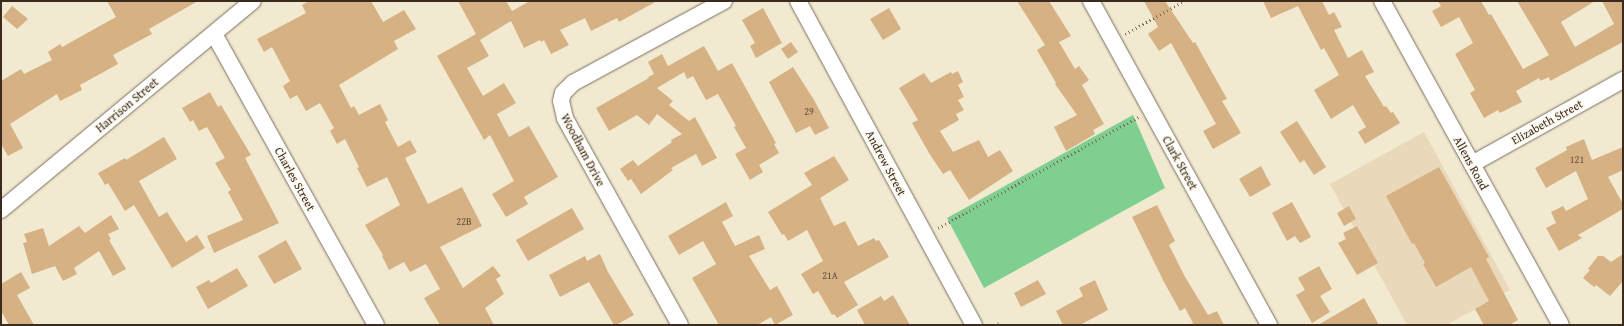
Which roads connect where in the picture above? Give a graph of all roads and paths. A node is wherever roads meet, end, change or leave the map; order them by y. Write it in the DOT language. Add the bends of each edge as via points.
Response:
graph roads {
  1 [pos="253,1"];
  2 [pos="724,1"];
  3 [pos="798,1"];
  4 [pos="1091,1"];
  5 [pos="1184,1"];
  6 [pos="1382,1"];
  7 [pos="214,34"];
  8 [pos="1124,34"];
  9 [pos="1623,80"];
  10 [pos="1136,118"];
  11 [pos="1472,164"];
  12 [pos="1,210"];
  13 [pos="944,225"];
  14 [pos="998,323"];
  15 [pos="376,325"];
  16 [pos="680,325"];
  17 [pos="974,325"];
  18 [pos="994,325"];
  19 [pos="1269,325"];
  20 [pos="1561,325"];
  1 -- 7 [label="street, Harrison Street"];
  2 -- 16 [label="street, Woodham Drive" via="573,83 563,93 561,101 565,118"];
  3 -- 17 [label="street, Andrew Street"];
  4 -- 19 [label="street, Clark Street"];
  5 -- 8 [label="path"];
  6 -- 11 [label="street, Allens Road"];
  7 -- 12 [label="street, Harrison Street"];
  7 -- 15 [label="street, Charles Street"];
  9 -- 11 [label="street, Elizabeth Street"];
  10 -- 13 [label="path"];
  11 -- 20 [label="street, Allens Road"];
  14 -- 18 [label="path"];
}
